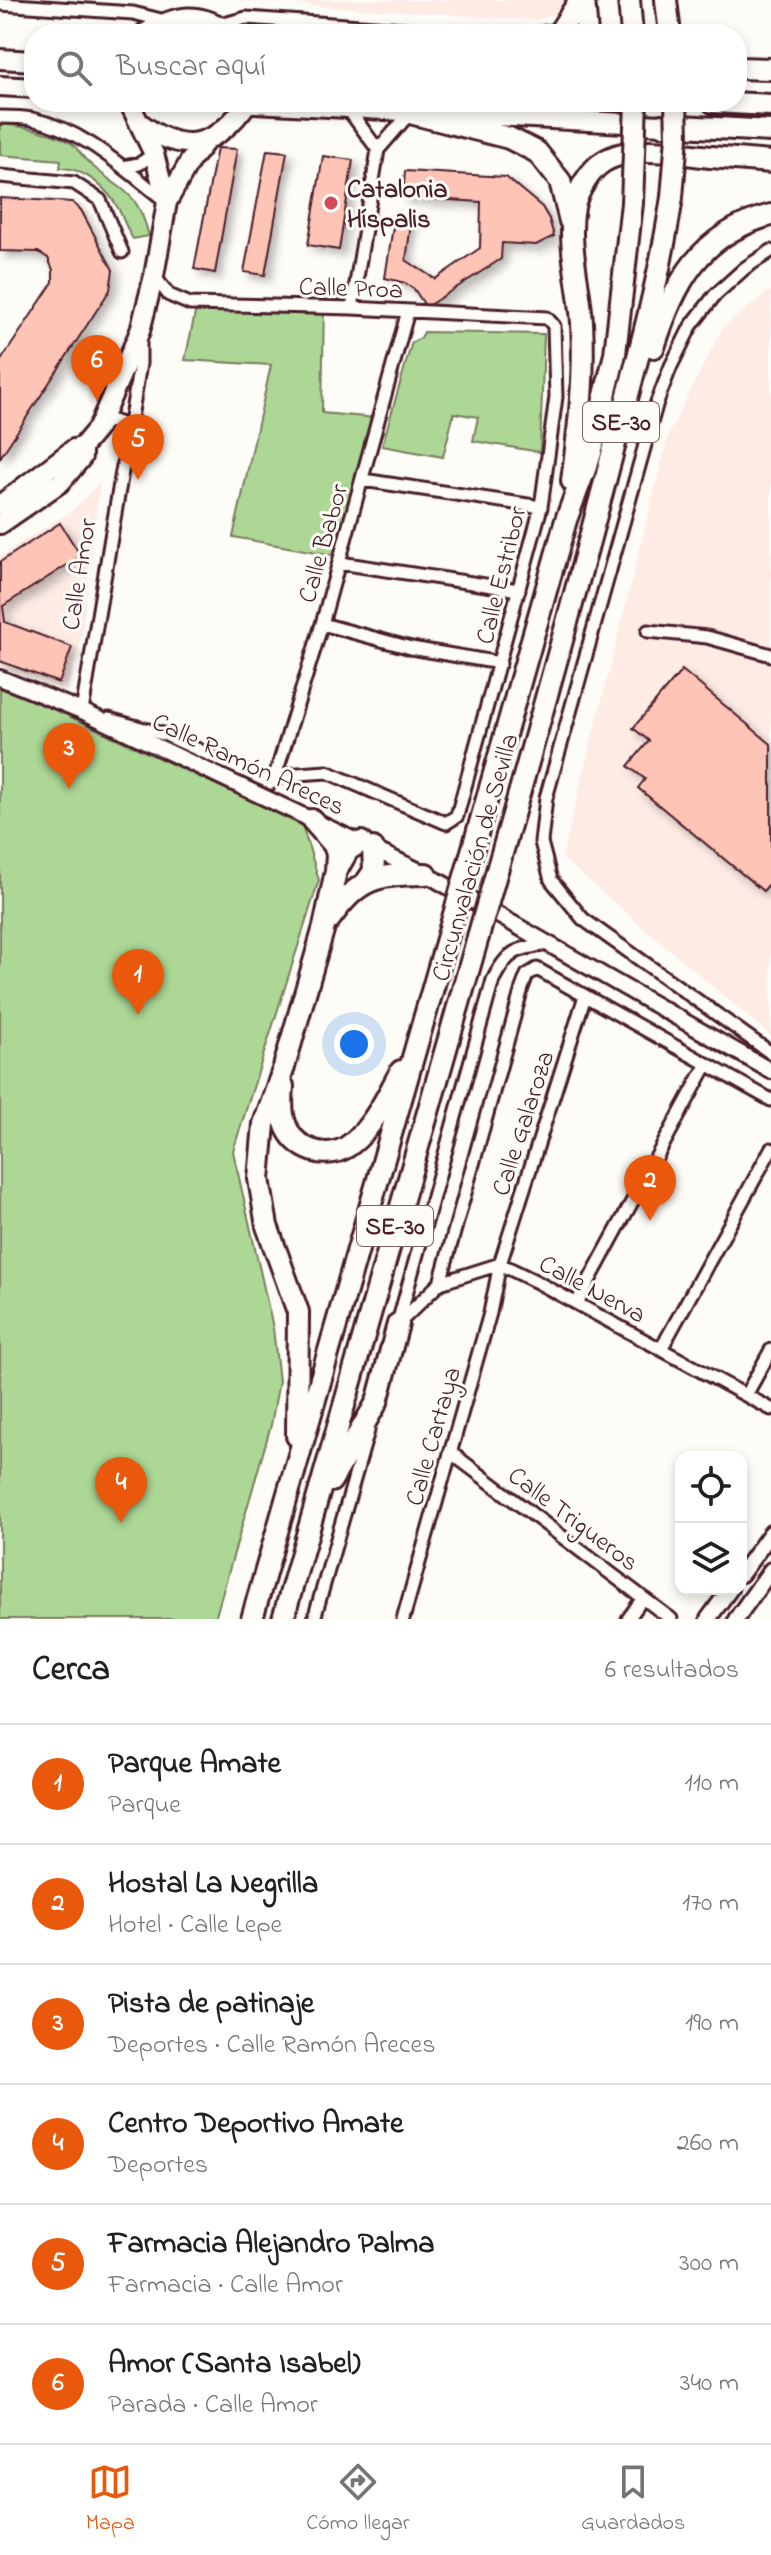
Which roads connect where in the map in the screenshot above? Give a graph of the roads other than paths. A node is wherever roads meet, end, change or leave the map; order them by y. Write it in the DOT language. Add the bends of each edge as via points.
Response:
graph roads {
  1 [pos="629,0"];
  2 [pos="666,0"];
  3 [pos="0,4"];
  4 [pos="579,5"];
  5 [pos="165,21"];
  6 [pos="160,24"];
  7 [pos="209,24"];
  8 [pos="236,24"];
  9 [pos="332,24"];
  10 [pos="560,24"];
  11 [pos="565,24"];
  12 [pos="631,24"];
  13 [pos="669,24"];
  14 [pos="0,59"];
  15 [pos="24,60"];
  16 [pos="747,68"];
  17 [pos="771,69"];
  18 [pos="0,86"];
  19 [pos="24,87"];
  20 [pos="747,104"];
  21 [pos="767,105"];
  22 [pos="134,112"];
  23 [pos="240,112"];
  24 [pos="350,112"];
  25 [pos="394,112"];
  26 [pos="636,112"];
  27 [pos="676,112"];
  28 [pos="410,113"];
  29 [pos="0,117"];
  30 [pos="140,123"];
  31 [pos="662,125"];
  32 [pos="708,128"];
  33 [pos="771,131"];
  34 [pos="771,139"];
  35 [pos="205,142"];
  36 [pos="378,150"];
  37 [pos="154,154"];
  38 [pos="771,162"];
  39 [pos="123,167"];
  40 [pos="0,176"];
  41 [pos="167,202"];
  42 [pos="771,215"];
  43 [pos="573,237"];
  44 [pos="771,251"];
  45 [pos="122,252"];
  46 [pos="154,276"];
  47 [pos="352,308"];
  48 [pos="408,311"];
  49 [pos="554,326"];
  50 [pos="140,331"];
  51 [pos="98,428"];
  52 [pos="125,446"];
  53 [pos="82,447"];
  54 [pos="363,480"];
  55 [pos="0,505"];
  56 [pos="541,507"];
  57 [pos="566,520"];
  58 [pos="0,524"];
  59 [pos="340,563"];
  60 [pos="519,590"];
  61 [pos="322,624"];
  62 [pos="648,631"];
  63 [pos="562,645"];
  64 [pos="771,655"];
  65 [pos="500,663"];
  66 [pos="0,678"];
  67 [pos="82,711"];
  68 [pos="271,783"];
  69 [pos="312,820"];
  70 [pos="367,845"];
  71 [pos="336,871"];
  72 [pos="426,874"];
  73 [pos="367,881"];
  74 [pos="324,927"];
  75 [pos="548,944"];
  76 [pos="585,996"];
  77 [pos="418,1040"];
  78 [pos="771,1053"];
  79 [pos="707,1064"];
  80 [pos="284,1067"];
  81 [pos="771,1071"];
  82 [pos="771,1100"];
  83 [pos="771,1149"];
  84 [pos="500,1264"];
  85 [pos="440,1283"];
  86 [pos="577,1303"];
  87 [pos="398,1324"];
  88 [pos="661,1349"];
  89 [pos="771,1350"];
  90 [pos="746,1395"];
  91 [pos="377,1402"];
  92 [pos="771,1409"];
  93 [pos="450,1452"];
  94 [pos="295,1468"];
  95 [pos="313,1515"];
  96 [pos="771,1533"];
  97 [pos="747,1566"];
  98 [pos="771,1570"];
  99 [pos="726,1595"];
  100 [pos="643,1598"];
  101 [pos="252,1619"];
  102 [pos="283,1619"];
  103 [pos="314,1619"];
  104 [pos="403,1619"];
  105 [pos="628,1619"];
  106 [pos="671,1619"];
  107 [pos="708,1619"];
  108 [pos="736,1619"];
  1 -- 12 [label="highway"];
  2 -- 13 [label="highway"];
  3 -- 5 [label="street" via="133,13"];
  4 -- 10 [label="street"];
  4 -- 11 [label="highway"];
  5 -- 6 [label="main road"];
  5 -- 7 [label="main road" via="189,17"];
  8 -- 9 [label="street" via="246,18"];
  14 -- 15 [label="main road"];
  16 -- 17 [label="highway"];
  18 -- 19 [label="main road"];
  20 -- 21 [label="highway"];
  22 -- 30 [label="main road, Calle Amor"];
  23 -- 35 [label="main road" via="228,128"];
  24 -- 36 [label="street"];
  25 -- 28 [label="main road"];
  26 -- 57 [label="highway, Circunvalación de Sevilla / SE-30, bridge" via="632,203 615,354 591,453"];
  27 -- 63 [label="highway, Circunvalación de Sevilla / SE-30, bridge" via="664,255"];
  28 -- 31 [label="main road"];
  28 -- 36 [label="street"];
  28 -- 43 [label="highway" via="509,138 537,152 560,181"];
  29 -- 39 [label="street" via="32,119 81,137"];
  30 -- 35 [label="main road" via="179,144"];
  30 -- 37 [label="main road, Calle Amor"];
  31 -- 32 [label="highway"];
  32 -- 33 [label="highway"];
  32 -- 34 [label="highway"];
  35 -- 41 [label="main road, Calle Amor"];
  36 -- 47 [label="street"];
  37 -- 39 [label="street"];
  37 -- 41 [label="main road, Calle Amor"];
  38 -- 43 [label="highway" via="623,153 602,162 588,176 574,206"];
  39 -- 41 [label="street"];
  40 -- 45 [label="street" via="74,183 100,200"];
  41 -- 46 [label="main road, Calle Amor"];
  42 -- 63 [label="highway" via="751,220 709,245 682,277 665,312"];
  43 -- 57 [label="highway" via="583,398"];
  44 -- 78 [label="street" via="715,295 691,326 662,390 546,798 541,842 551,880 583,919"];
  46 -- 47 [label="street, Calle Proa" via="169,295 190,304"];
  46 -- 50 [label="main road, Calle Amor"];
  47 -- 48 [label="street, Calle Proa"];
  48 -- 49 [label="street, Calle Proa" via="547,318"];
  48 -- 54 [label="street, Calle Babor"];
  49 -- 56 [label="street, Calle Estribor" via="556,397"];
  50 -- 51 [label="main road, Calle Amor"];
  50 -- 52 [label="street, Calle Amor" via="140,364"];
  51 -- 52 [label="street" via="110,420 119,423"];
  51 -- 53 [label="main road, Calle Amor"];
  52 -- 67 [label="street, Calle Amor"];
  53 -- 55 [label="main road, Calle Amor"];
  53 -- 58 [label="main road, Calle Amor" via="82,457 61,482"];
  54 -- 56 [label="street"];
  54 -- 59 [label="street, Calle Babor"];
  56 -- 60 [label="street, Calle Estribor"];
  57 -- 77 [label="highway, Circunvalación de Sevilla / SE-30, bridge"];
  59 -- 60 [label="street"];
  59 -- 61 [label="street, Calle Babor"];
  60 -- 65 [label="street, Calle Estribor"];
  61 -- 65 [label="street" via="411,648"];
  61 -- 68 [label="street, Calle Babor"];
  62 -- 64 [label="street" via="707,637"];
  63 -- 95 [label="highway, Circunvalación de Sevilla / SE-30, bridge"];
  65 -- 68 [label="street, Calle Estribor" via="457,816 446,823 327,772 284,775"];
  66 -- 67 [label="street, Calle Ramón Areces"];
  67 -- 68 [label="street" via="166,735"];
  67 -- 69 [label="street, Calle Ramón Areces"];
  69 -- 70 [label="street, Calle Ramón Areces"];
  69 -- 71 [label="highway" via="334,845"];
  70 -- 71 [label="highway" via="348,850"];
  70 -- 72 [label="street, Calle Ramón Areces"];
  70 -- 73 [label="highway" via="374,871"];
  71 -- 74 [label="highway"];
  72 -- 73 [label="highway"];
  72 -- 75 [label="street, Calle Ramón Areces"];
  73 -- 74 [label="highway" via="345,898"];
  74 -- 80 [label="highway"];
  75 -- 81 [label="street, Calle Ramón Areces"];
  75 -- 87 [label="street" via="515,950 493,980"];
  76 -- 79 [label="street"];
  76 -- 84 [label="street, Calle Galaroza"];
  76 -- 85 [label="street" via="537,969 527,975"];
  77 -- 80 [label="highway" via="377,1114 350,1145 333,1152 302,1147 285,1124"];
  77 -- 94 [label="highway, Circunvalación de Sevilla / SE-30"];
  79 -- 82 [label="street"];
  79 -- 86 [label="street"];
  80 -- 94 [label="highway" via="264,1124 259,1179 267,1226 298,1312"];
  83 -- 88 [label="street"];
  84 -- 85 [label="street, Calle Nerva"];
  84 -- 86 [label="street, Calle Nerva"];
  84 -- 93 [label="street, Calle Cartaya"];
  85 -- 87 [label="street, Calle Nerva"];
  86 -- 88 [label="street, Calle Nerva"];
  87 -- 91 [label="highway"];
  88 -- 90 [label="street, Calle Nerva"];
  89 -- 90 [label="street"];
  90 -- 92 [label="street, Calle Nerva"];
  91 -- 95 [label="highway"];
  91 -- 103 [label="street"];
  93 -- 100 [label="street, Calle Trigueros"];
  93 -- 104 [label="street, Calle Cartaya"];
  94 -- 101 [label="highway, Circunvalación de Sevilla / SE-30"];
  95 -- 102 [label="highway, Circunvalación de Sevilla / SE-30"];
  96 -- 97 [label="street"];
  98 -- 108 [label="street"];
  99 -- 107 [label="street"];
  100 -- 105 [label="street"];
  100 -- 106 [label="street, Calle Trigueros"];
}
